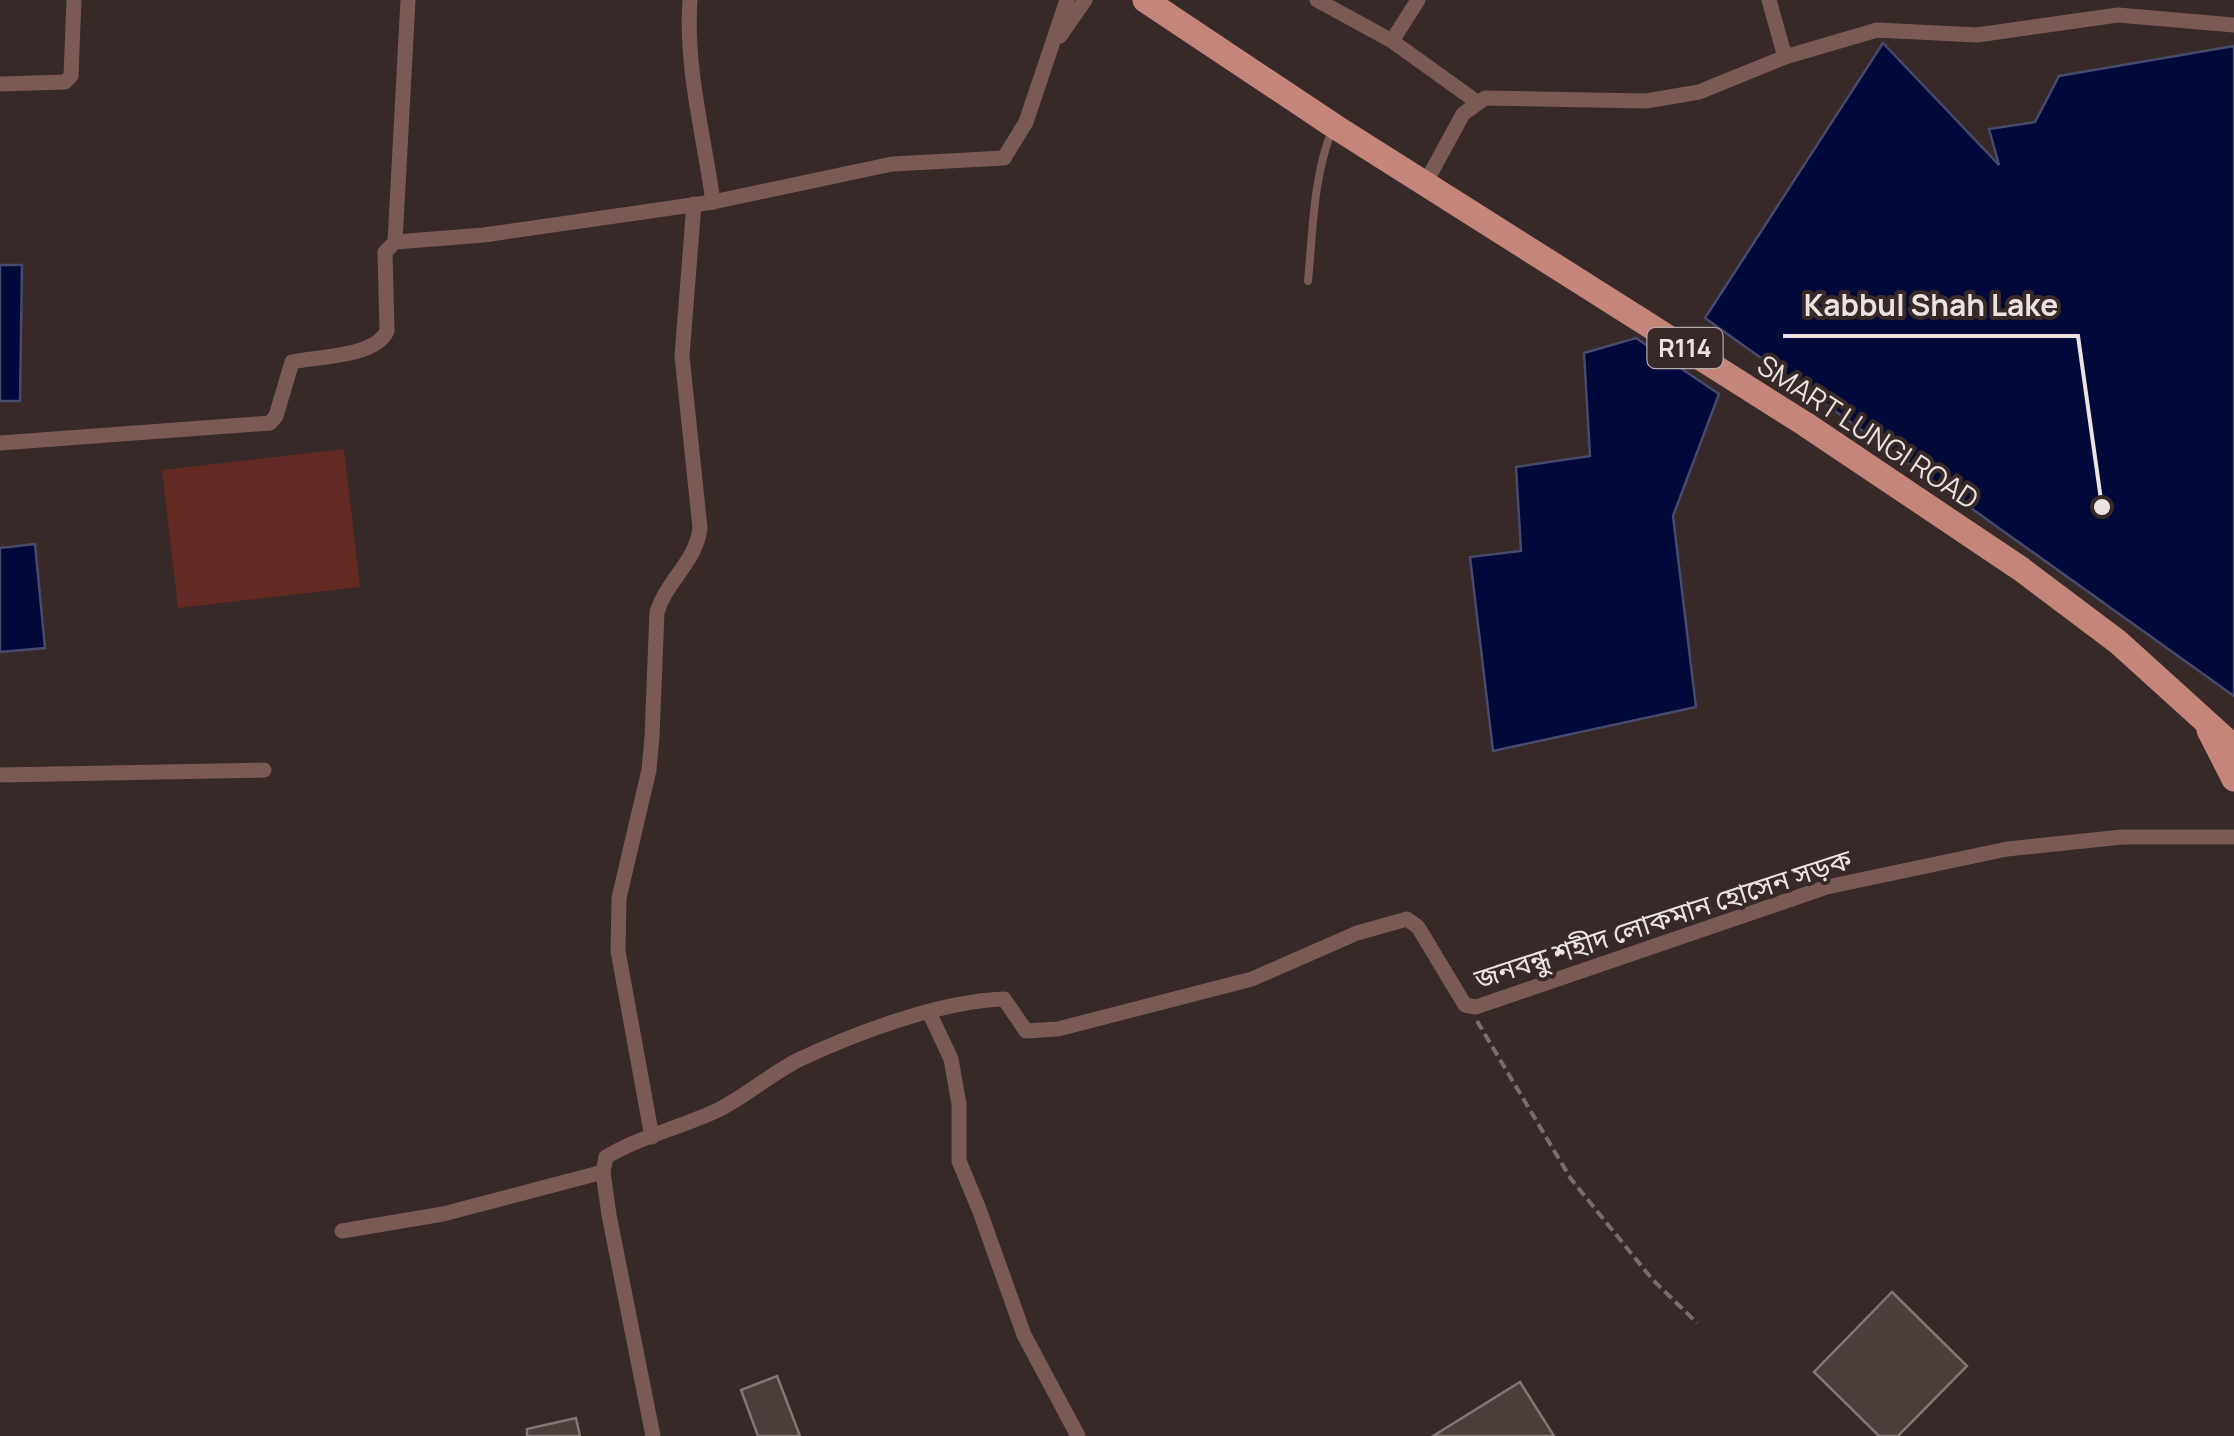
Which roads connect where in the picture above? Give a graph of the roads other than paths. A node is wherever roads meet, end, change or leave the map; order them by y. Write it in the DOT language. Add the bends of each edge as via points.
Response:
graph roads {
  1 [pos="74,0"];
  2 [pos="408,0"];
  3 [pos="690,0"];
  4 [pos="1067,0"];
  5 [pos="1085,0"];
  6 [pos="1145,0"];
  7 [pos="1317,0"];
  8 [pos="1418,0"];
  9 [pos="1769,0"];
  10 [pos="2234,25"];
  11 [pos="1392,41"];
  12 [pos="1054,44"];
  13 [pos="1785,57"];
  14 [pos="0,84"];
  15 [pos="1476,102"];
  16 [pos="1334,126"];
  17 [pos="1426,182"];
  18 [pos="713,202"];
  19 [pos="694,204"];
  20 [pos="395,242"];
  21 [pos="1308,281"];
  22 [pos="0,444"];
  23 [pos="2206,722"];
  24 [pos="2234,748"];
  25 [pos="264,770"];
  26 [pos="0,775"];
  27 [pos="2234,779"];
  28 [pos="2234,837"];
  29 [pos="929,1012"];
  30 [pos="652,1137"];
  31 [pos="603,1172"];
  32 [pos="342,1232"];
  33 [pos="653,1436"];
  34 [pos="1078,1436"];
  1 -- 14 [label="street" via="71,76 65,82"];
  2 -- 20 [label="street"];
  3 -- 18 [label="street" via="698,117"];
  4 -- 12 [label="street"];
  5 -- 12 [label="street"];
  6 -- 16 [label="main road, SMART LUNGI ROAD / R114"];
  7 -- 11 [label="street"];
  8 -- 11 [label="street"];
  9 -- 13 [label="street"];
  10 -- 13 [label="street" via="2118,15 1977,35 1877,30"];
  11 -- 15 [label="street"];
  12 -- 18 [label="street" via="1026,122 1004,158 892,164"];
  13 -- 15 [label="street" via="1700,92 1646,101"];
  15 -- 17 [label="street"];
  16 -- 17 [label="main road, SMART LUNGI ROAD / R114"];
  16 -- 21 [label="lane" via="1318,184"];
  17 -- 23 [label="main road, SMART LUNGI ROAD / R114" via="2021,569 2118,642"];
  18 -- 19 [label="street"];
  19 -- 20 [label="street"];
  19 -- 30 [label="street" via="682,356 700,528 695,550 663,592 657,612 648,770 619,898 618,950"];
  20 -- 22 [label="street" via="386,252 382,342 292,362 270,423"];
  23 -- 24 [label="main road, SMART LUNGI ROAD / R114"];
  23 -- 27 [label="main road, R114"];
  25 -- 26 [label="street"];
  28 -- 29 [label="street, জনবন্ধু শহীদ লোকমান হোসেন সড়ক" via="2122,837 2007,849 1828,887 1485,1005 1469,1007 1418,927 1406,919 1252,979 1039,1032 1026,1032 1004,999"];
  29 -- 30 [label="street, জনবন্ধু শহীদ লোকমান হোসেন সড়ক" via="796,1061 724,1107"];
  29 -- 34 [label="street" via="951,1059 958,1161 1024,1335"];
  30 -- 31 [label="street, জনবন্ধু শহীদ লোকমান হোসেন সড়ক" via="606,1158"];
  31 -- 32 [label="street" via="443,1214"];
  31 -- 33 [label="street"];
}
